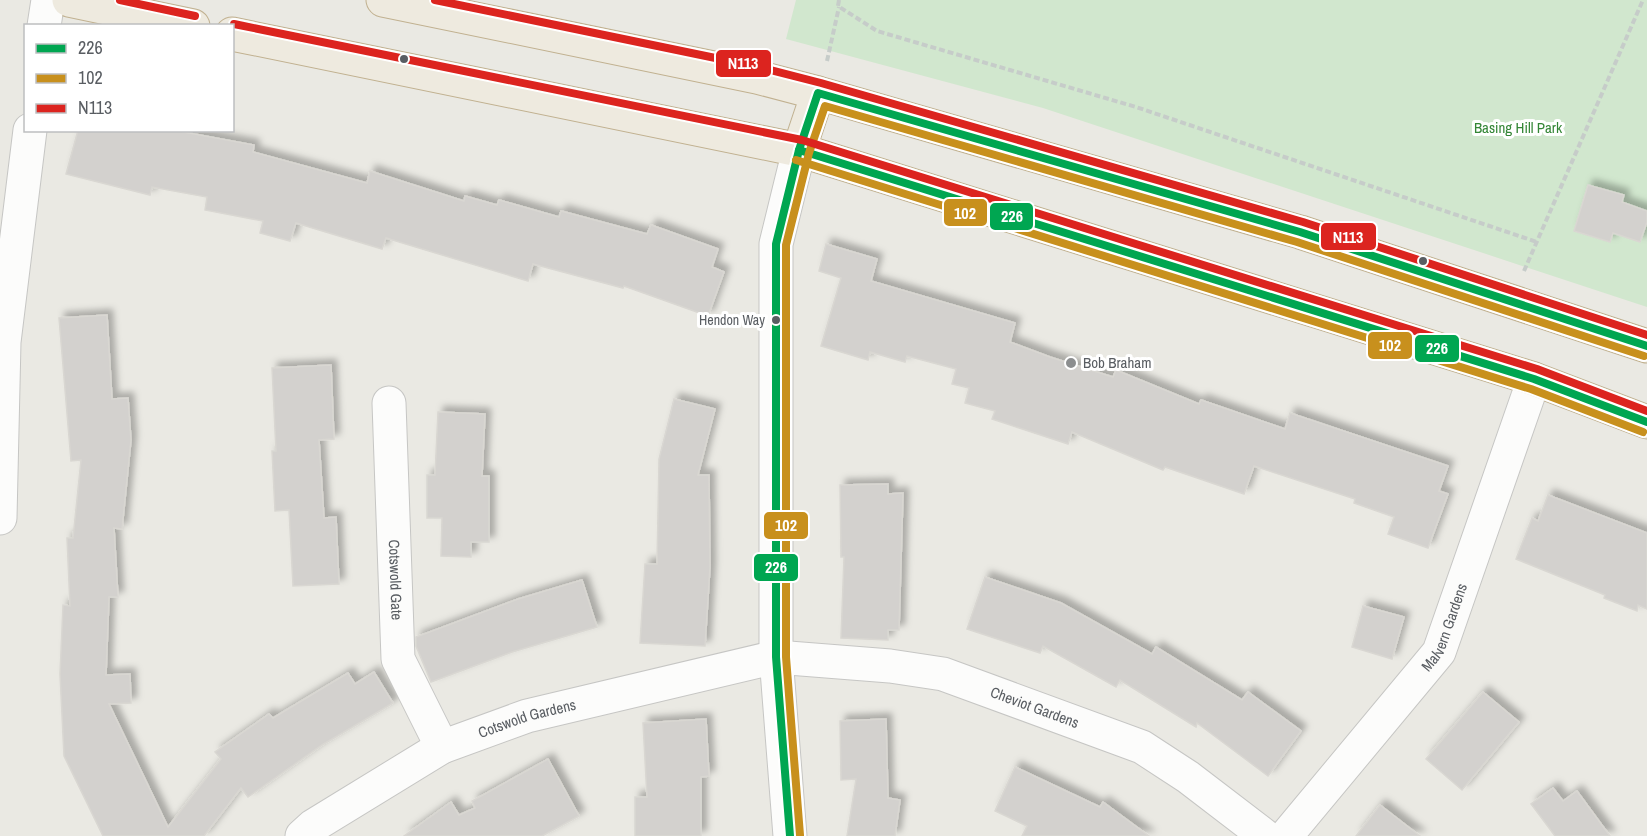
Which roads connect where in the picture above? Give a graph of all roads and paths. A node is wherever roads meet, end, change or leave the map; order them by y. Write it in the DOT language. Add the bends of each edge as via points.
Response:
graph roads {
  1 [pos="48,0"];
  2 [pos="69,0"];
  3 [pos="383,0"];
  4 [pos="839,0"];
  5 [pos="1643,0"];
  6 [pos="838,6"];
  7 [pos="44,24"];
  8 [pos="183,24"];
  9 [pos="234,34"];
  10 [pos="822,77"];
  11 [pos="30,132"];
  12 [pos="800,150"];
  13 [pos="1537,242"];
  14 [pos="1526,266"];
  15 [pos="1647,346"];
  16 [pos="1534,379"];
  17 [pos="389,403"];
  18 [pos="1647,422"];
  19 [pos="0,518"];
  20 [pos="776,657"];
  21 [pos="442,747"];
  22 [pos="302,836"];
  23 [pos="790,836"];
  24 [pos="1265,836"];
  25 [pos="1286,836"];
  1 -- 7 [label="street"];
  2 -- 8 [label="highway"];
  3 -- 10 [label="highway" via="757,77"];
  4 -- 6 [label="path"];
  5 -- 13 [label="path"];
  6 -- 10 [label="path"];
  6 -- 13 [label="path" via="877,31 1136,107"];
  9 -- 12 [label="highway"];
  10 -- 12 [label="highway"];
  10 -- 15 [label="highway"];
  11 -- 19 [label="street" via="4,342"];
  12 -- 16 [label="highway"];
  12 -- 20 [label="street" via="776,243"];
  13 -- 14 [label="path"];
  16 -- 18 [label="highway"];
  16 -- 25 [label="street, Malvern Gardens" via="1439,652"];
  17 -- 21 [label="street, Cotswold Gate" via="398,659"];
  20 -- 21 [label="street, Cotswold Gardens" via="527,716"];
  20 -- 23 [label="street"];
  20 -- 24 [label="street, Cheviot Gardens" via="943,674 1142,747"];
  21 -- 22 [label="street, Cotswold Gardens"];
}
